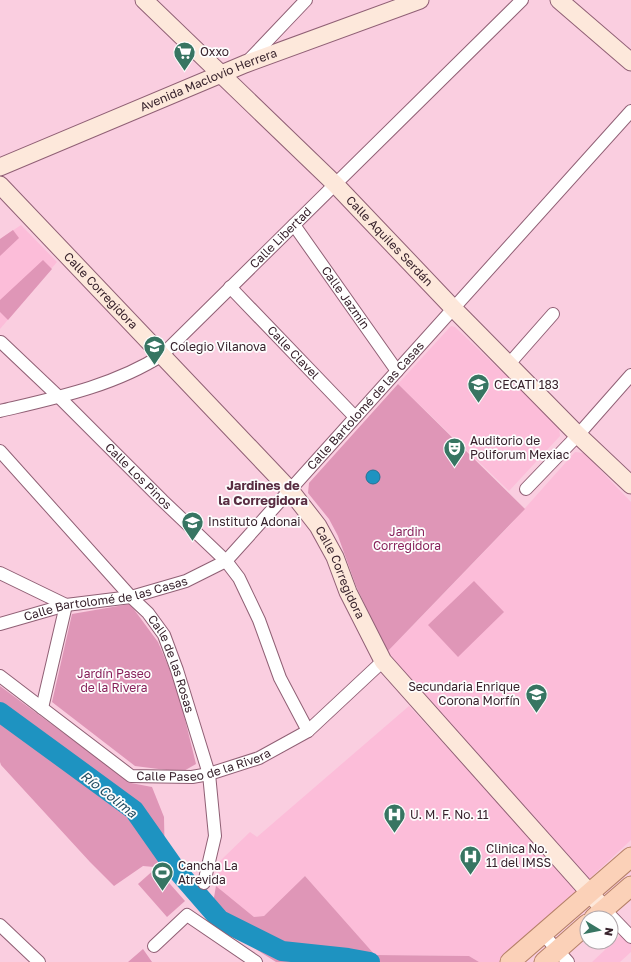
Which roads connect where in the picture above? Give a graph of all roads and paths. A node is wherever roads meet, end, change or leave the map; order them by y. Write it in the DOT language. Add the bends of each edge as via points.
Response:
graph roads {
  1 [pos="144,0"];
  2 [pos="306,0"];
  3 [pos="420,0"];
  4 [pos="522,0"];
  5 [pos="559,0"];
  6 [pos="631,62"];
  7 [pos="245,64"];
  8 [pos="222,74"];
  9 [pos="631,111"];
  10 [pos="0,167"];
  11 [pos="335,184"];
  12 [pos="0,185"];
  13 [pos="294,224"];
  14 [pos="230,287"];
  15 [pos="453,308"];
  16 [pos="553,314"];
  17 [pos="1,342"];
  18 [pos="162,355"];
  19 [pos="509,364"];
  20 [pos="397,371"];
  21 [pos="631,375"];
  22 [pos="59,397"];
  23 [pos="0,411"];
  24 [pos="355,417"];
  25 [pos="578,435"];
  26 [pos="0,451"];
  27 [pos="631,486"];
  28 [pos="526,489"];
  29 [pos="290,490"];
  30 [pos="226,561"];
  31 [pos="0,573"];
  32 [pos="131,597"];
  33 [pos="66,605"];
  34 [pos="0,624"];
  35 [pos="383,661"];
  36 [pos="0,676"];
  37 [pos="42,708"];
  38 [pos="308,731"];
  39 [pos="209,774"];
  40 [pos="631,857"];
  41 [pos="204,883"];
  42 [pos="631,886"];
  43 [pos="590,894"];
  44 [pos="597,910"];
  45 [pos="604,910"];
  46 [pos="0,925"];
  47 [pos="619,928"];
  48 [pos="579,933"];
  49 [pos="543,934"];
  50 [pos="631,937"];
  51 [pos="154,946"];
  52 [pos="556,958"];
  53 [pos="39,962"];
  54 [pos="256,962"];
  55 [pos="510,962"];
  1 -- 8 [label="street, Calle Aquiles Serdán"];
  2 -- 7 [label="street"];
  3 -- 7 [label="street, Avenida Maclovio Herrera"];
  4 -- 11 [label="street, Calle Libertad"];
  5 -- 6 [label="street"];
  7 -- 8 [label="street, Avenida Maclovio Herrera"];
  8 -- 10 [label="street, Avenida Maclovio Herrera"];
  8 -- 11 [label="street, Calle Aquiles Serdán"];
  9 -- 15 [label="street, Calle Bartolomé de las Casas"];
  11 -- 13 [label="street, Calle Libertad"];
  11 -- 15 [label="street, Calle Aquiles Serdán"];
  12 -- 18 [label="street, Calle Corregidora"];
  13 -- 14 [label="street, Calle Libertad"];
  13 -- 20 [label="street, Calle Jazmín"];
  14 -- 18 [label="street, Calle Libertad"];
  14 -- 24 [label="street, Calle Clavel"];
  15 -- 19 [label="street, Calle Aquiles Serdán"];
  15 -- 20 [label="street, Calle Bartolomé de las Casas"];
  16 -- 19 [label="street"];
  17 -- 22 [label="street, Calle Los Pinos"];
  18 -- 22 [label="street, Calle Libertad" via="148,364 104,383"];
  18 -- 29 [label="street, Calle Corregidora"];
  19 -- 25 [label="street, Calle Aquiles Serdán"];
  20 -- 24 [label="street, Calle Bartolomé de las Casas"];
  21 -- 25 [label="street"];
  22 -- 23 [label="street, Calle Libertad"];
  22 -- 30 [label="street, Calle Los Pinos"];
  24 -- 29 [label="street, Calle Bartolomé de las Casas"];
  25 -- 27 [label="street, Calle Aquiles Serdán"];
  25 -- 28 [label="street"];
  26 -- 32 [label="street, Calle de las Rosas"];
  29 -- 30 [label="street, Calle Bartolomé de las Casas"];
  29 -- 35 [label="street, Calle Corregidora" via="318,526 335,557 348,592"];
  30 -- 32 [label="street, Calle Bartolomé de las Casas" via="186,581"];
  30 -- 38 [label="street, Calle Los Pinos" via="239,578 259,620 280,678"];
  31 -- 33 [label="street"];
  32 -- 33 [label="street, Calle Bartolomé de las Casas"];
  32 -- 39 [label="street, Calle de las Rosas" via="148,613 164,635"];
  33 -- 34 [label="street, Calle Bartolomé de las Casas"];
  33 -- 37 [label="street"];
  35 -- 38 [label="street, Calle Paseo de la Rivera"];
  35 -- 43 [label="street, Calle Corregidora"];
  36 -- 37 [label="street, Calle Paseo de la Rivera"];
  37 -- 39 [label="street, Calle Paseo de la Rivera" via="131,776 192,777"];
  38 -- 39 [label="street, Calle Paseo de la Rivera" via="259,758"];
  39 -- 41 [label="street, Calle de las Rosas" via="215,836"];
  40 -- 43 [label="main road"];
  42 -- 45 [label="main road"];
  43 -- 44 [label="street, Calle Corregidora"];
  43 -- 49 [label="main road"];
  46 -- 53 [label="street"];
  47 -- 50 [label="street, Calle Corregidora"];
  48 -- 52 [label="main road"];
  49 -- 52 [label="street"];
  49 -- 55 [label="main road"];
  51 -- 54 [label="street" via="187,915"];
}
